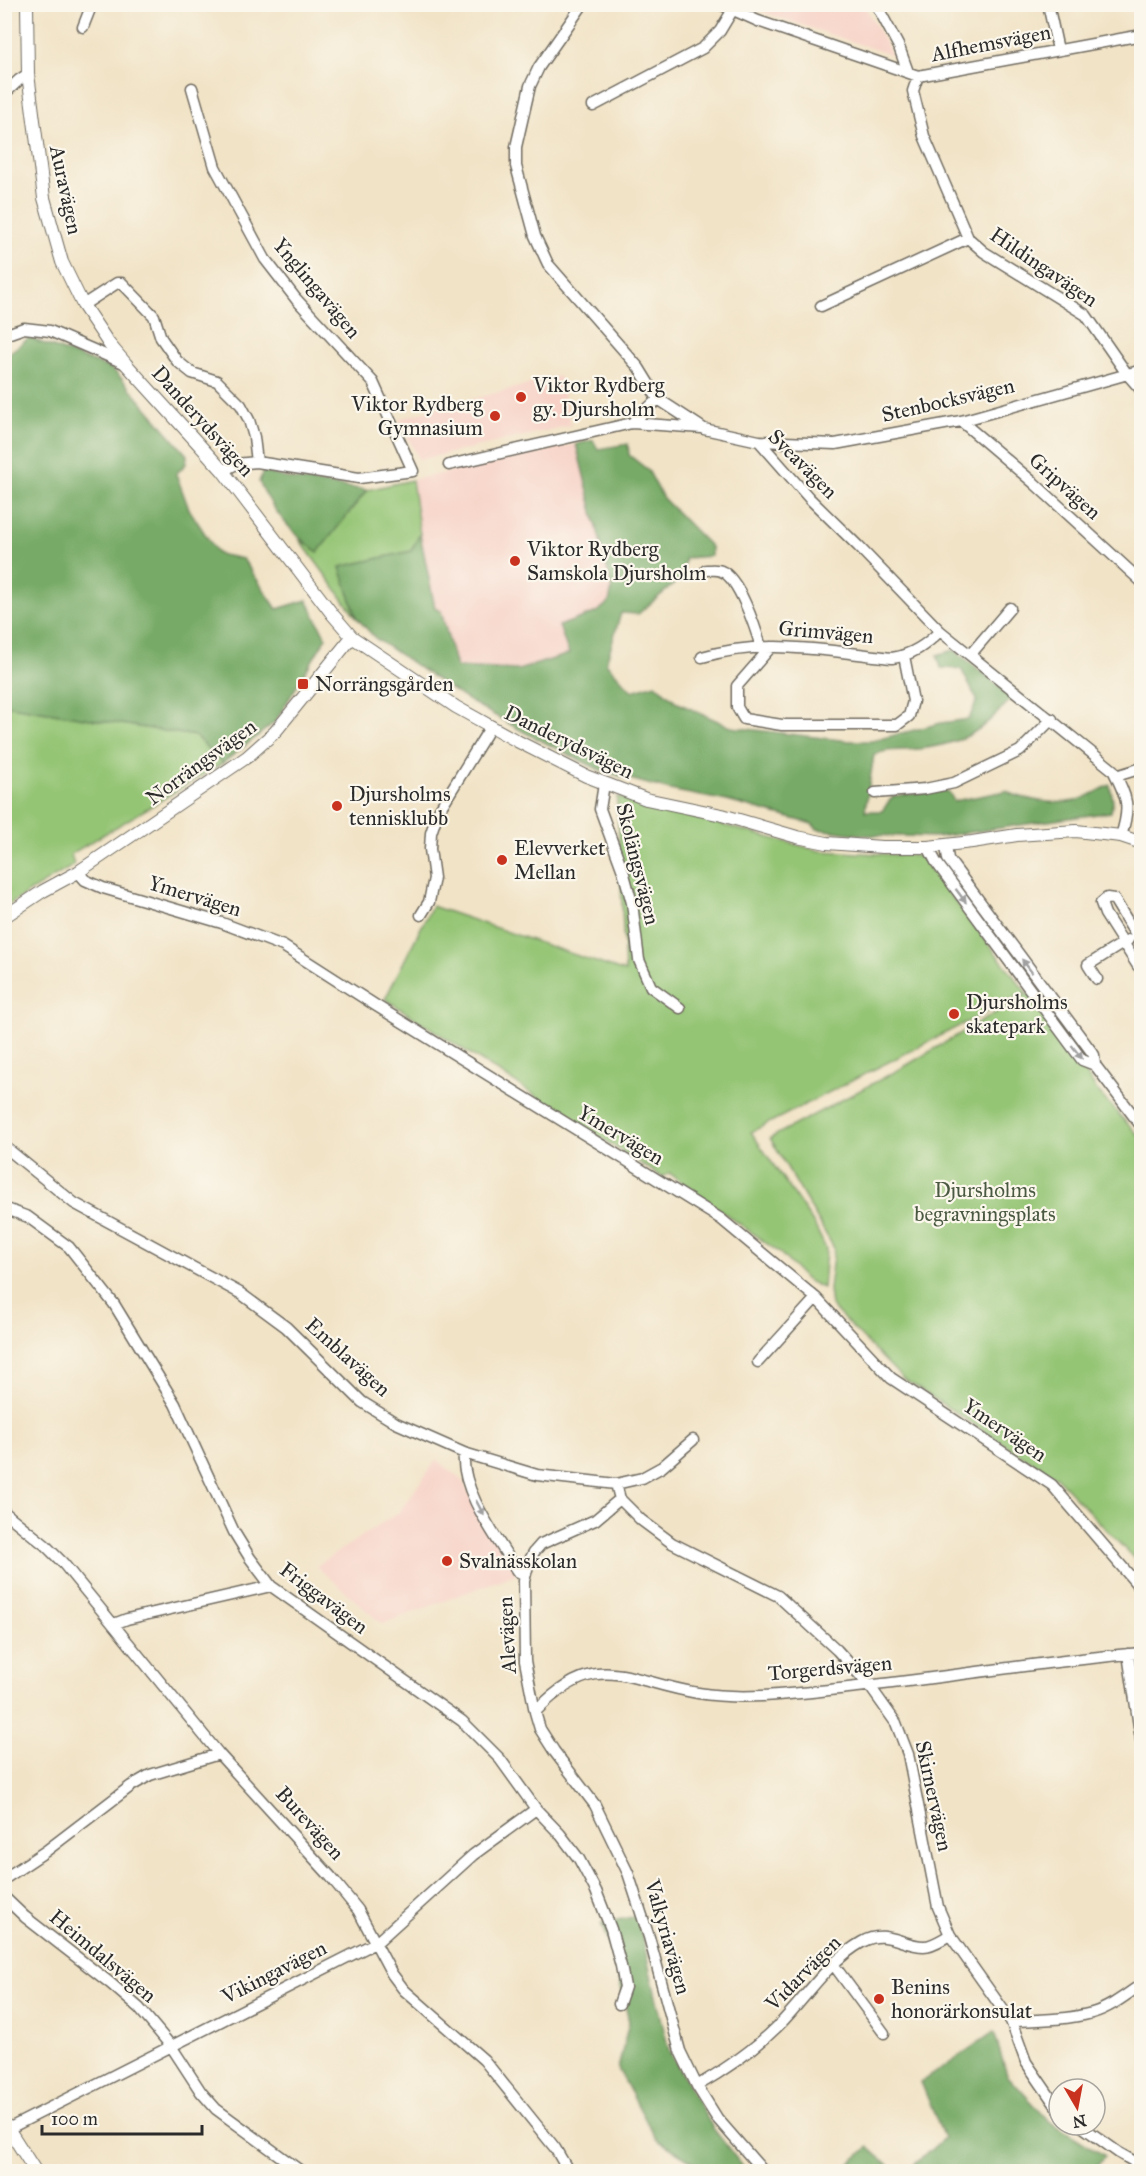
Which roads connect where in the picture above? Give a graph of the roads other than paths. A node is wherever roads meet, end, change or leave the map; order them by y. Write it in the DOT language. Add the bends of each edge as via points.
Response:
graph roads {
  1 [pos="27,4"];
  2 [pos="92,4"];
  3 [pos="720,4"];
  4 [pos="876,4"];
  5 [pos="1048,4"];
  6 [pos="583,5"];
  7 [pos="732,11"];
  8 [pos="83,27"];
  9 [pos="1142,35"];
  10 [pos="1058,50"];
  11 [pos="28,74"];
  12 [pos="913,74"];
  13 [pos="192,88"];
  14 [pos="4,94"];
  15 [pos="593,106"];
  16 [pos="968,238"];
  17 [pos="83,305"];
  18 [pos="821,306"];
  19 [pos="4,334"];
  20 [pos="126,364"];
  21 [pos="1142,370"];
  22 [pos="1127,374"];
  23 [pos="1142,391"];
  24 [pos="658,399"];
  25 [pos="961,421"];
  26 [pos="632,423"];
  27 [pos="704,429"];
  28 [pos="759,441"];
  29 [pos="257,462"];
  30 [pos="449,465"];
  31 [pos="223,471"];
  32 [pos="706,570"];
  33 [pos="1142,582"];
  34 [pos="1010,608"];
  35 [pos="939,631"];
  36 [pos="352,637"];
  37 [pos="766,647"];
  38 [pos="970,655"];
  39 [pos="904,656"];
  40 [pos="702,657"];
  41 [pos="1052,719"];
  42 [pos="491,726"];
  43 [pos="1142,768"];
  44 [pos="1116,776"];
  45 [pos="604,784"];
  46 [pos="875,793"];
  47 [pos="1121,836"];
  48 [pos="1142,843"];
  49 [pos="946,846"];
  50 [pos="928,847"];
  51 [pos="78,872"];
  52 [pos="422,915"];
  53 [pos="4,917"];
  54 [pos="1140,938"];
  55 [pos="1122,943"];
  56 [pos="1142,963"];
  57 [pos="1097,979"];
  58 [pos="680,1008"];
  59 [pos="1095,1065"];
  60 [pos="1142,1127"];
  61 [pos="4,1146"];
  62 [pos="4,1208"];
  63 [pos="816,1298"];
  64 [pos="758,1362"];
  65 [pos="693,1440"];
  66 [pos="464,1453"];
  67 [pos="616,1484"];
  68 [pos="620,1499"];
  69 [pos="4,1512"];
  70 [pos="525,1575"];
  71 [pos="271,1586"];
  72 [pos="1142,1590"];
  73 [pos="114,1624"];
  74 [pos="1142,1653"];
  75 [pos="1128,1654"];
  76 [pos="869,1685"];
  77 [pos="535,1712"];
  78 [pos="1142,1746"];
  79 [pos="219,1754"];
  80 [pos="536,1809"];
  81 [pos="4,1879"];
  82 [pos="4,1897"];
  83 [pos="950,1935"];
  84 [pos="377,1942"];
  85 [pos="833,1964"];
  86 [pos="1142,1984"];
  87 [pos="619,2004"];
  88 [pos="1011,2021"];
  89 [pos="884,2033"];
  90 [pos="171,2046"];
  91 [pos="697,2086"];
  92 [pos="1047,2093"];
  93 [pos="6,2128"];
  94 [pos="1097,2137"];
  95 [pos="1142,2166"];
  96 [pos="36,2172"];
  97 [pos="302,2172"];
  98 [pos="569,2172"];
  99 [pos="764,2172"];
  1 -- 11 [label="street, Auravägen"];
  2 -- 8 [label="street"];
  3 -- 7 [label="street"];
  4 -- 12 [label="street, Hildingavägen"];
  5 -- 10 [label="street"];
  6 -- 24 [label="street, Sveavägen" via="530,86 516,147 516,166 535,236 548,264 639,368"];
  7 -- 12 [label="street"];
  7 -- 15 [label="street" via="703,48"];
  9 -- 10 [label="street, Alfhemsvägen"];
  10 -- 12 [label="street, Alfhemsvägen"];
  11 -- 14 [label="street"];
  11 -- 17 [label="street, Auravägen" via="45,198 62,262"];
  12 -- 16 [label="street, Hildingavägen" via="924,136"];
  13 -- 29 [label="street, Ynglingavägen" via="215,167 265,260 374,382 412,471 359,478"];
  16 -- 18 [label="street"];
  16 -- 22 [label="street, Hildingavägen" via="1086,315"];
  17 -- 20 [label="street, Auravägen"];
  17 -- 29 [label="street" via="122,283 154,316 177,361 192,373 217,381 241,405 254,437"];
  19 -- 20 [label="street" via="24,328 50,332"];
  20 -- 31 [label="street, Danderydsvägen"];
  21 -- 22 [label="street, Stenbocksvägen"];
  22 -- 23 [label="street, Hildingavägen"];
  22 -- 25 [label="street, Stenbocksvägen"];
  24 -- 26 [label="street"];
  24 -- 27 [label="street, Sveavägen"];
  25 -- 28 [label="street, Stenbocksvägen" via="835,444"];
  25 -- 33 [label="street, Gripvägen"];
  26 -- 27 [label="street"];
  26 -- 30 [label="street"];
  27 -- 28 [label="street, Sveavägen"];
  28 -- 35 [label="street, Sveavägen"];
  29 -- 31 [label="street" via="236,464"];
  31 -- 36 [label="street, Danderydsvägen"];
  32 -- 37 [label="street" via="722,571 730,578"];
  34 -- 38 [label="street"];
  35 -- 38 [label="street, Sveavägen"];
  35 -- 39 [label="street, Grimvägen" via="927,644"];
  36 -- 42 [label="street, Danderydsvägen"];
  36 -- 51 [label="street, Norrängsvägen" via="275,732 247,757"];
  37 -- 39 [label="street, Grimvägen"];
  37 -- 39 [label="street" via="737,686 737,706 744,719 782,725 897,725 909,716 913,701"];
  37 -- 40 [label="street, Grimvägen"];
  38 -- 41 [label="street, Sveavägen"];
  41 -- 44 [label="street, Sveavägen" via="1097,755"];
  41 -- 46 [label="street" via="1020,751 954,783"];
  42 -- 45 [label="street, Danderydsvägen"];
  42 -- 52 [label="street" via="438,812 431,839 434,878"];
  43 -- 44 [label="street"];
  44 -- 47 [label="street, Sveavägen" via="1128,810"];
  45 -- 50 [label="street, Danderydsvägen" via="646,799 827,843"];
  45 -- 58 [label="street, Skolängsvägen" via="600,809 632,903 639,960 651,987"];
  47 -- 48 [label="street, Danderydsvägen"];
  47 -- 49 [label="street, Danderydsvägen" via="1076,831"];
  49 -- 50 [label="street, Danderydsvägen"];
  59 -- 49 [label="street, one-way" via="1094,1055 948,860"];
  50 -- 59 [label="street, one-way" via="1083,1060"];
  51 -- 53 [label="street"];
  51 -- 63 [label="street, Ymervägen" via="103,888 222,923 283,946 721,1219"];
  54 -- 55 [label="street"];
  54 -- 55 [label="street" via="1114,899 1107,898 1101,903"];
  55 -- 56 [label="street" via="1138,966"];
  55 -- 57 [label="street" via="1088,965"];
  59 -- 60 [label="street"];
  61 -- 66 [label="street, Emblavägen" via="74,1203 240,1293 286,1327 362,1402 396,1423"];
  62 -- 71 [label="street, Friggavägen" via="28,1217 69,1247 114,1304 175,1404 234,1532"];
  63 -- 64 [label="street"];
  63 -- 72 [label="street, Ymervägen" via="891,1378 1052,1485"];
  65 -- 67 [label="street, Emblavägen" via="662,1467 642,1478"];
  66 -- 67 [label="street, Emblavägen" via="537,1475"];
  66 -- 70 [label="street, one-way" via="466,1478 477,1504 517,1571"];
  67 -- 68 [label="street"];
  68 -- 70 [label="street, Alevägen" via="596,1520 541,1544"];
  68 -- 76 [label="street, Skirnervägen" via="672,1544 778,1596"];
  69 -- 73 [label="street, Burevägen" via="45,1545"];
  70 -- 77 [label="street, Alevägen" via="525,1661"];
  71 -- 73 [label="street"];
  71 -- 80 [label="street, Friggavägen" via="462,1721 500,1759"];
  73 -- 79 [label="street, Burevägen"];
  74 -- 75 [label="street, Torgerdsvägen"];
  75 -- 76 [label="street, Torgerdsvägen"];
  75 -- 78 [label="street"];
  76 -- 77 [label="street, Torgerdsvägen" via="747,1695 698,1693 606,1673 586,1675 566,1684"];
  76 -- 83 [label="street, Skirnervägen" via="896,1723 908,1754 932,1883"];
  77 -- 91 [label="street, Valkyriavägen" via="554,1751 595,1805 628,1873 680,2051"];
  79 -- 81 [label="street" via="150,1775 131,1786"];
  79 -- 84 [label="street, Burevägen" via="332,1876"];
  80 -- 84 [label="street, Vikingavägen" via="473,1855"];
  80 -- 87 [label="street, Friggavägen" via="579,1859 596,1891 621,1966 625,1987"];
  82 -- 90 [label="street, Heimdalsvägen" via="139,2008"];
  83 -- 85 [label="street, Vidarvägen" via="924,1946 880,1937 864,1941"];
  83 -- 88 [label="street, Skirnervägen"];
  84 -- 90 [label="street, Vikingavägen"];
  84 -- 98 [label="street, Burevägen" via="404,1990 484,2060 555,2148"];
  85 -- 89 [label="street"];
  85 -- 91 [label="street, Vidarvägen" via="757,2046"];
  86 -- 88 [label="street" via="1094,2012 1062,2019"];
  88 -- 92 [label="street, Skirnervägen" via="1026,2062"];
  90 -- 93 [label="street, Vikingavägen"];
  90 -- 97 [label="street, Heimdalsvägen" via="216,2109"];
  91 -- 99 [label="street, Valkyriavägen" via="717,2118"];
  93 -- 96 [label="street"];
  94 -- 95 [label="street"];
}
